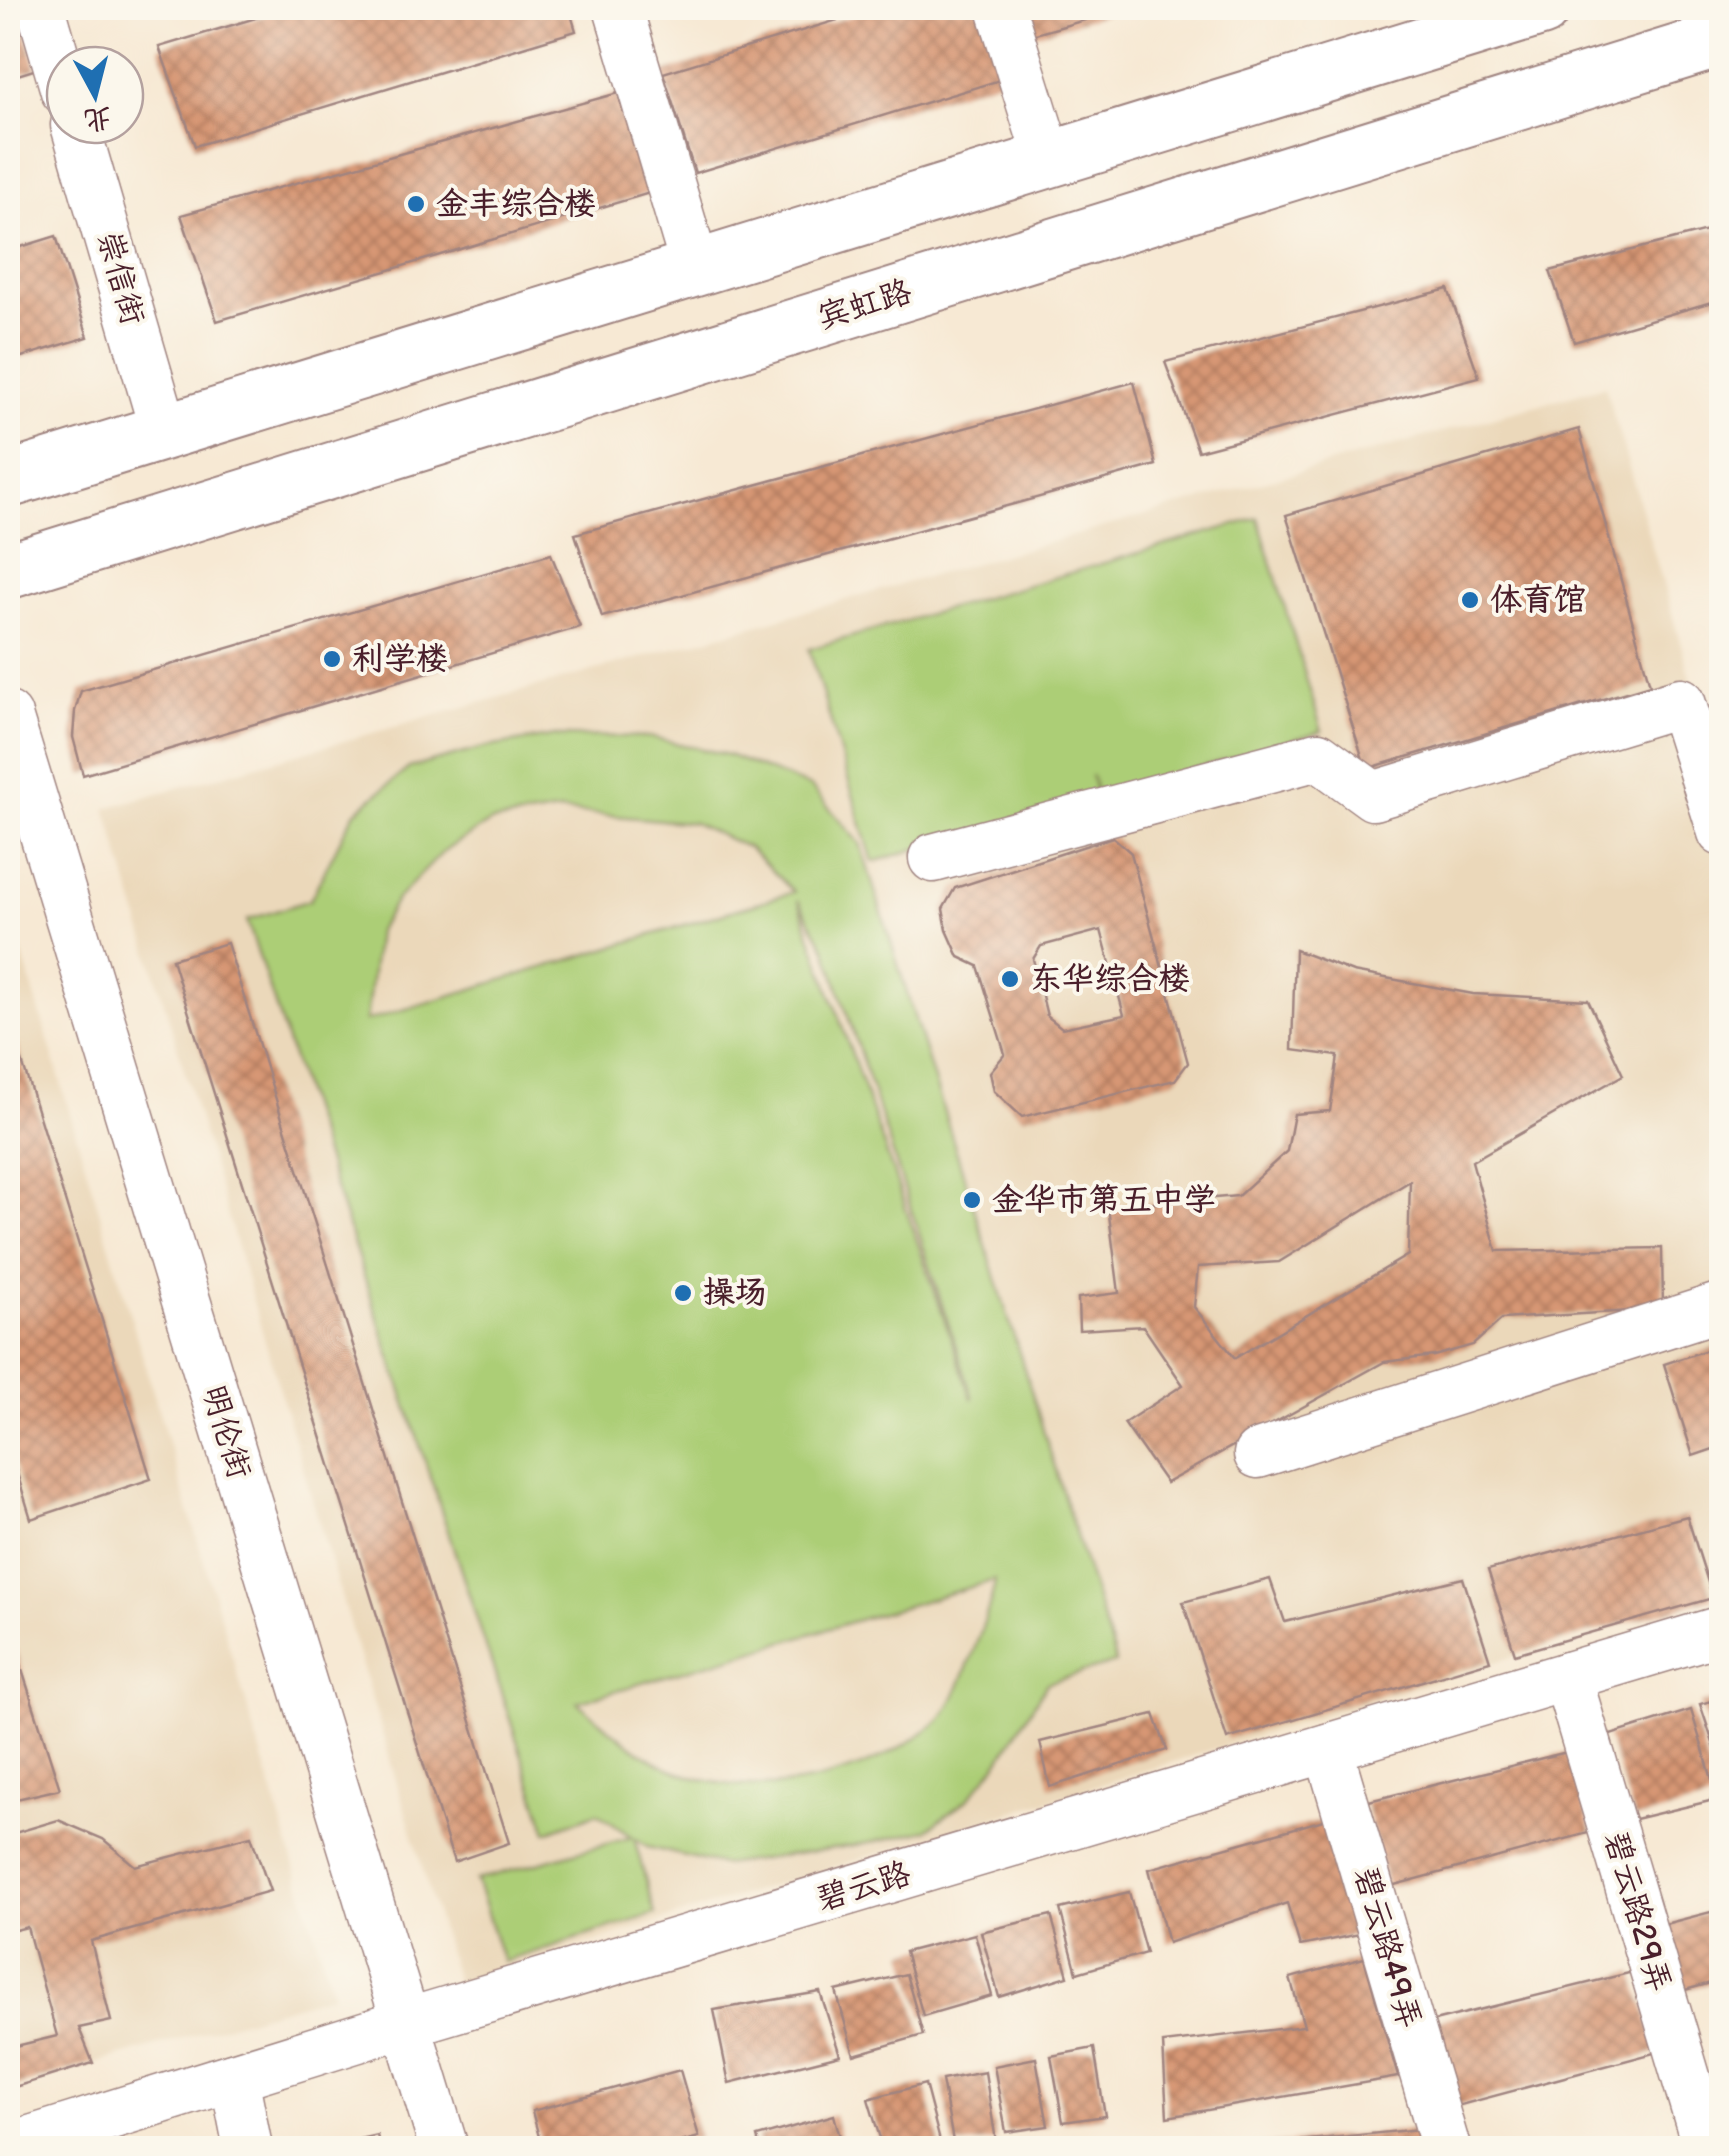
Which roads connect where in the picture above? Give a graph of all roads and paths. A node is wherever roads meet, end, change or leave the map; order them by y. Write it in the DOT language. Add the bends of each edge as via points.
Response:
graph roads {
  1 [pos="41,8"];
  2 [pos="618,8"];
  3 [pos="1001,8"];
  4 [pos="1542,8"];
  5 [pos="1482,16"];
  6 [pos="1722,39"];
  7 [pos="52,45"];
  8 [pos="81,145"];
  9 [pos="1048,159"];
  10 [pos="695,267"];
  11 [pos="164,430"];
  12 [pos="8,480"];
  13 [pos="8,571"];
  14 [pos="8,716"];
  15 [pos="1722,832"];
  16 [pos="932,858"];
  17 [pos="1722,1306"];
  18 [pos="1258,1454"];
  19 [pos="1722,1630"];
  20 [pos="1568,1676"];
  21 [pos="1328,1748"];
  22 [pos="406,2023"];
  23 [pos="234,2077"];
  24 [pos="10,2147"];
  25 [pos="248,2148"];
  26 [pos="444,2148"];
  27 [pos="1446,2148"];
  28 [pos="1707,2148"];
  1 -- 7 [label="street"];
  2 -- 10 [label="street"];
  3 -- 9 [label="street"];
  4 -- 5 [label="main road"];
  5 -- 9 [label="main road"];
  6 -- 13 [label="main road, 宾虹路"];
  8 -- 11 [label="street, 崇信街"];
  9 -- 10 [label="main road"];
  10 -- 11 [label="main road"];
  11 -- 12 [label="main road"];
  14 -- 22 [label="street, 明伦街"];
  15 -- 16 [label="street" via="1681,702 1373,796 1318,756"];
  17 -- 18 [label="street"];
  19 -- 20 [label="street, 碧云路"];
  20 -- 21 [label="street, 碧云路"];
  20 -- 28 [label="street, 碧云路29弄"];
  21 -- 22 [label="street, 碧云路"];
  21 -- 27 [label="street, 碧云路49弄"];
  22 -- 23 [label="street, 碧云路"];
  22 -- 26 [label="street, 明伦街"];
  23 -- 24 [label="street, 碧云路"];
  23 -- 25 [label="street"];
}
